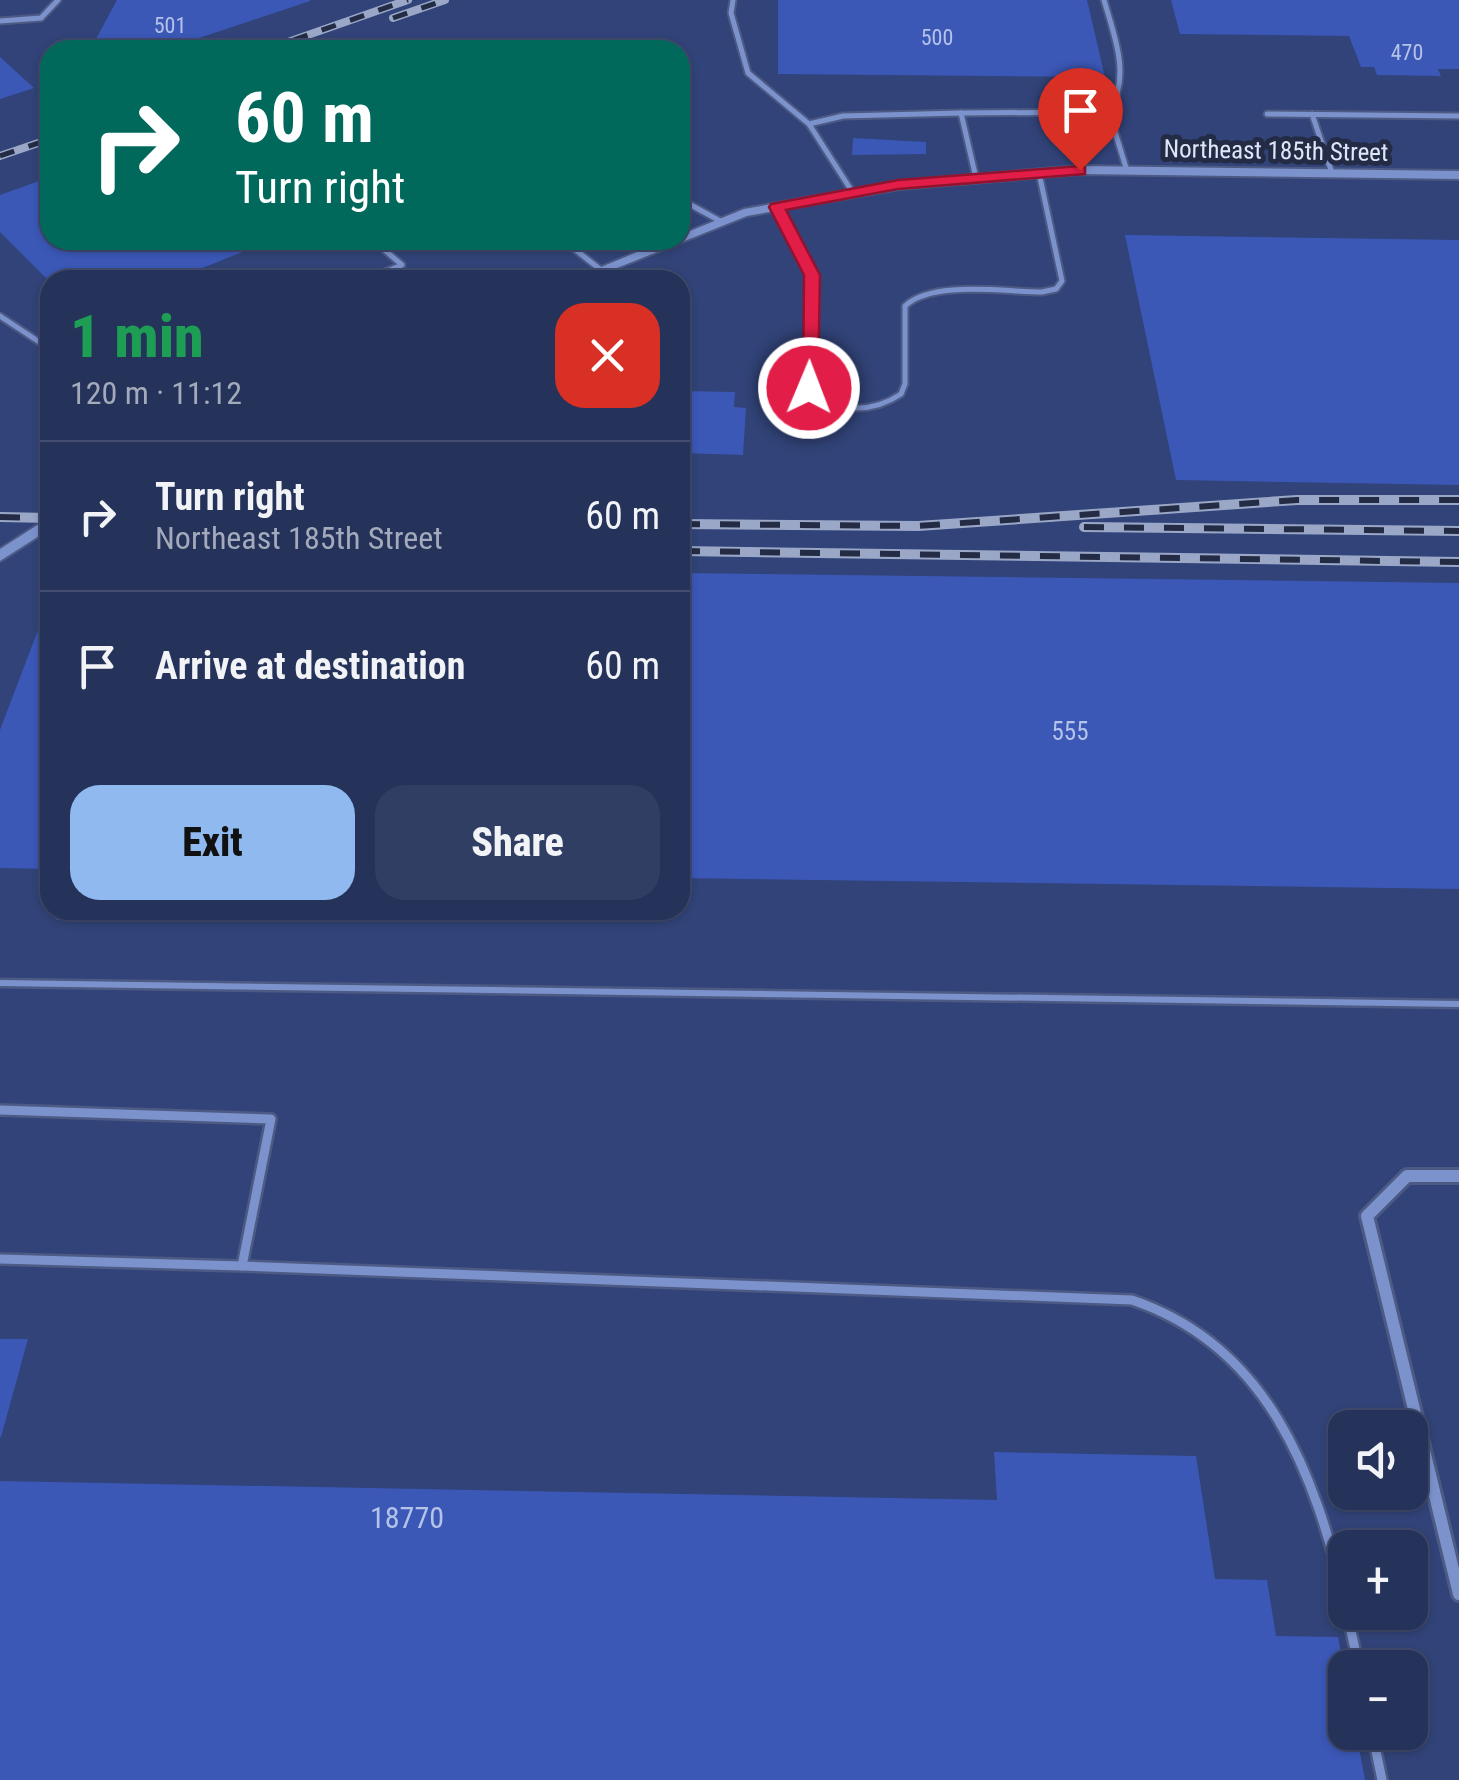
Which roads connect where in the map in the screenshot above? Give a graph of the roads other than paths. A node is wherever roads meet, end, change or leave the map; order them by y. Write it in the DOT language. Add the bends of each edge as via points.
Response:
graph roads {
  1 [pos="58,0"];
  2 [pos="733,0"];
  3 [pos="1104,0"];
  4 [pos="0,21"];
  5 [pos="961,112"];
  6 [pos="1109,112"];
  7 [pos="1267,114"];
  8 [pos="1312,114"];
  9 [pos="1459,116"];
  10 [pos="809,124"];
  11 [pos="1127,171"];
  12 [pos="1039,173"];
  13 [pos="1332,173"];
  14 [pos="1459,175"];
  15 [pos="976,178"];
  16 [pos="853,193"];
  17 [pos="690,203"];
  18 [pos="777,207"];
  19 [pos="722,222"];
  20 [pos="690,234"];
  21 [pos="385,250"];
  22 [pos="576,250"];
  23 [pos="651,250"];
  24 [pos="388,270"];
  25 [pos="602,270"];
  26 [pos="0,316"];
  27 [pos="40,342"];
  28 [pos="40,529"];
  29 [pos="0,556"];
  30 [pos="0,983"];
  31 [pos="1459,1004"];
  32 [pos="0,1110"];
  33 [pos="1459,1176"];
  34 [pos="0,1259"];
  35 [pos="242,1266"];
  36 [pos="1328,1530"];
  37 [pos="1459,1594"];
  38 [pos="1376,1750"];
  39 [pos="1382,1780"];
  1 -- 4 [label="lane" via="34,21"];
  2 -- 10 [label="lane" via="748,72"];
  3 -- 6 [label="lane" via="1121,68 1119,100"];
  5 -- 6 [label="lane"];
  5 -- 10 [label="lane" via="842,116"];
  5 -- 15 [label="lane"];
  6 -- 11 [label="lane"];
  7 -- 8 [label="lane"];
  8 -- 9 [label="lane"];
  8 -- 13 [label="lane"];
  10 -- 16 [label="lane"];
  11 -- 12 [label="street, Northeast 185th Street"];
  11 -- 13 [label="street, Northeast 185th Street"];
  12 -- 15 [label="street, Northeast 185th Street"];
  12 -- 18 [label="lane" via="1062,281 1042,292 938,291 912,298 905,306 902,394 880,406 840,407 809,388 812,275"];
  13 -- 14 [label="street, Northeast 185th Street"];
  15 -- 16 [label="street, Northeast 185th Street"];
  16 -- 18 [label="street, Northeast 185th Street"];
  17 -- 19 [label="lane"];
  18 -- 19 [label="street, Northeast 185th Street"];
  19 -- 20 [label="street, Northeast 185th Street"];
  21 -- 24 [label="lane" via="402,264"];
  22 -- 25 [label="lane"];
  23 -- 25 [label="street, Northeast 185th Street"];
  26 -- 27 [label="lane"];
  28 -- 29 [label="street"];
  30 -- 31 [label="lane"];
  32 -- 35 [label="lane" via="271,1119"];
  33 -- 37 [label="street" via="1406,1176 1367,1216"];
  34 -- 35 [label="lane"];
  35 -- 36 [label="lane" via="1132,1300 1175,1316 1213,1341 1246,1376 1308,1469"];
  38 -- 39 [label="lane"];
}
